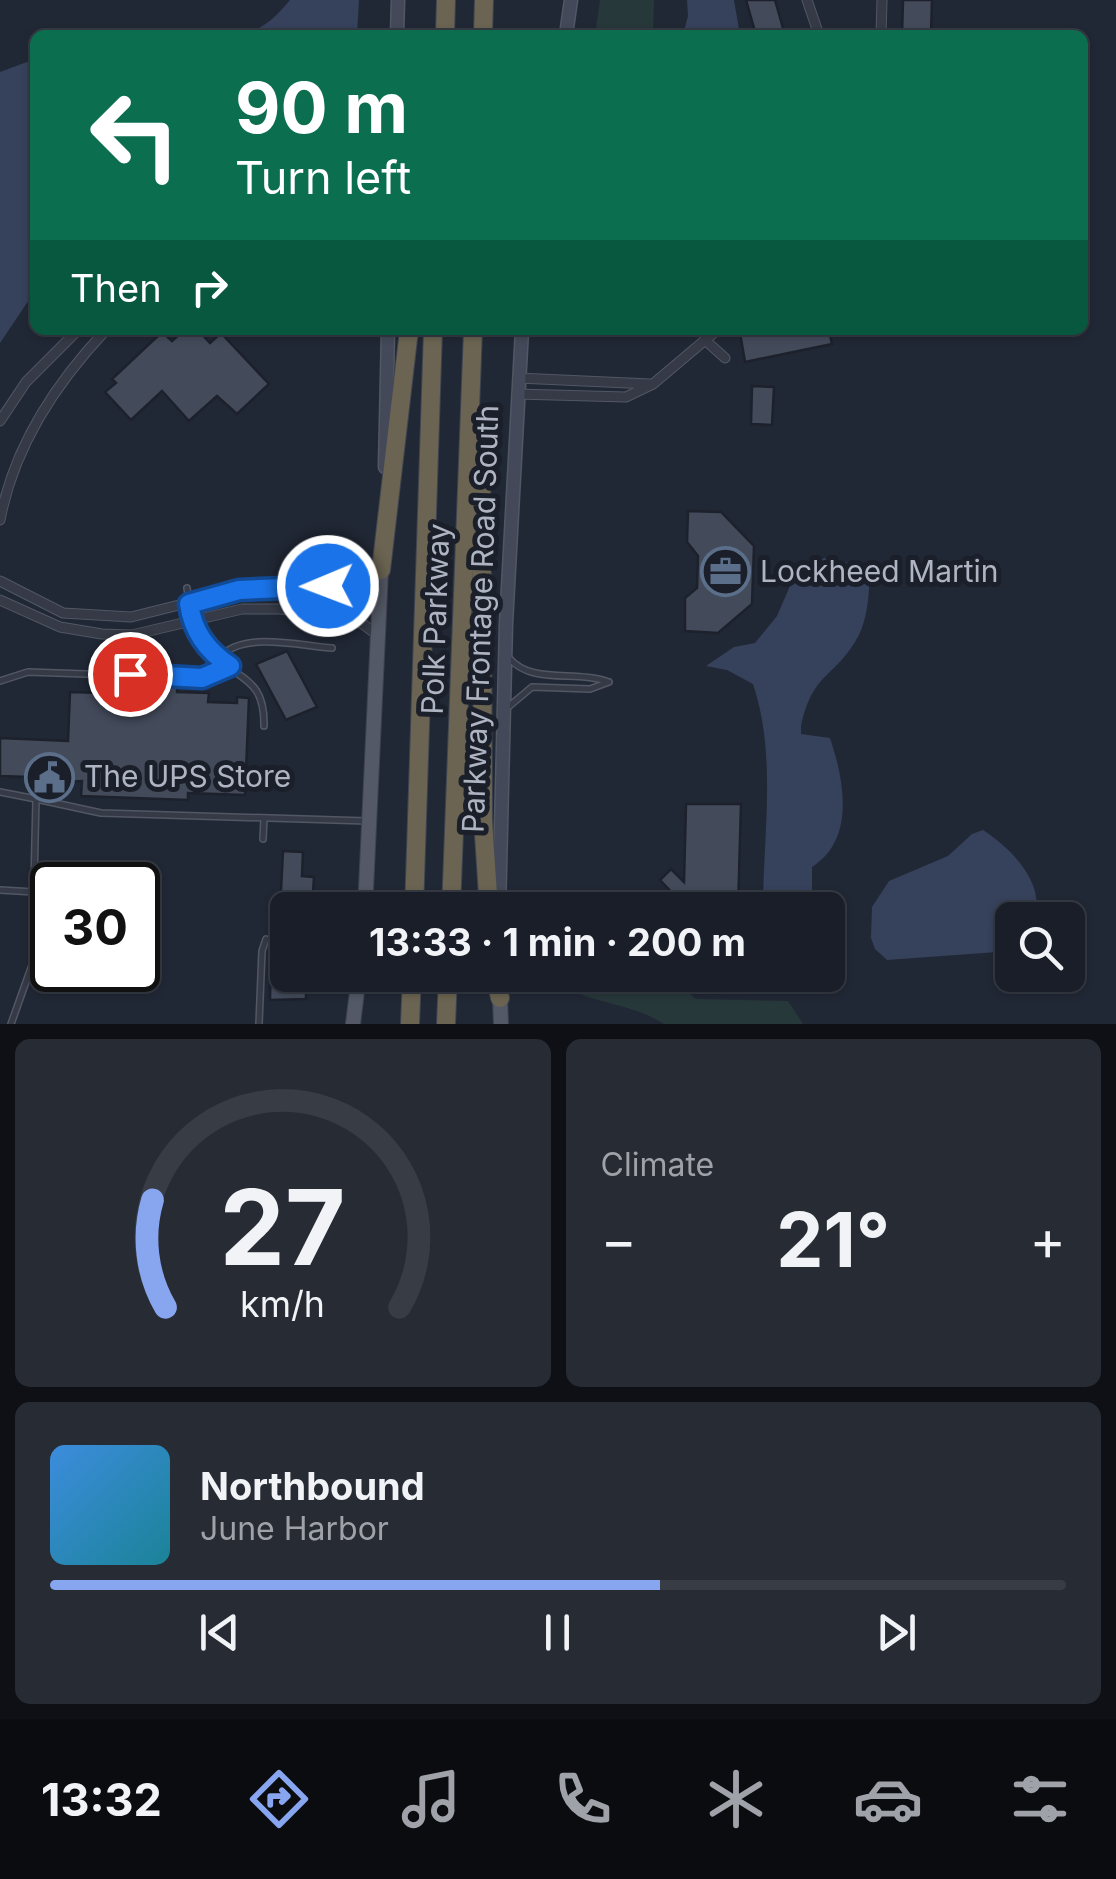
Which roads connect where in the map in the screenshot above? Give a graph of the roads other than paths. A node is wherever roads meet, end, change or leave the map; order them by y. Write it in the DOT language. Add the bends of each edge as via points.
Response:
graph roads {
  1 [pos="398,0"];
  2 [pos="446,0"];
  3 [pos="484,0"];
  4 [pos="571,0"];
  5 [pos="807,0"];
  6 [pos="882,0"];
  7 [pos="397,30"];
  8 [pos="444,30"];
  9 [pos="483,30"];
  10 [pos="567,30"];
  11 [pos="817,30"];
  12 [pos="881,30"];
  13 [pos="73,335"];
  14 [pos="102,335"];
  15 [pos="388,335"];
  16 [pos="408,335"];
  17 [pos="434,335"];
  18 [pos="473,335"];
  19 [pos="482,335"];
  20 [pos="522,335"];
  21 [pos="711,335"];
  22 [pos="705,340"];
  23 [pos="724,358"];
  24 [pos="518,378"];
  25 [pos="653,384"];
  26 [pos="517,394"];
  27 [pos="0,421"];
  28 [pos="0,520"];
  29 [pos="381,570"];
  30 [pos="0,581"];
  31 [pos="187,588"];
  32 [pos="0,600"];
  33 [pos="189,604"];
  34 [pos="192,622"];
  35 [pos="379,636"];
  36 [pos="332,648"];
  37 [pos="505,651"];
  38 [pos="219,659"];
  39 [pos="230,666"];
  40 [pos="0,680"];
  41 [pos="504,712"];
  42 [pos="264,726"];
  43 [pos="0,792"];
  44 [pos="36,800"];
  45 [pos="264,818"];
  46 [pos="372,822"];
  47 [pos="263,839"];
  48 [pos="35,862"];
  49 [pos="0,890"];
  50 [pos="30,892"];
  51 [pos="366,892"];
  52 [pos="415,892"];
  53 [pos="452,892"];
  54 [pos="488,892"];
  55 [pos="499,892"];
  56 [pos="266,939"];
  57 [pos="30,971"];
  58 [pos="357,992"];
  59 [pos="411,992"];
  60 [pos="447,992"];
  61 [pos="499,992"];
  62 [pos="500,998"];
  63 [pos="12,1024"];
  64 [pos="259,1024"];
  65 [pos="353,1024"];
  66 [pos="410,1024"];
  67 [pos="446,1024"];
  68 [pos="502,1024"];
  1 -- 7 [label="main road"];
  2 -- 8 [label="highway"];
  3 -- 9 [label="highway"];
  4 -- 10 [label="main road"];
  5 -- 11 [label="street"];
  6 -- 12 [label="street"];
  13 -- 27 [label="street" via="26,382"];
  14 -- 28 [label="street" via="41,412 14,468"];
  15 -- 29 [label="main road"];
  16 -- 29 [label="highway"];
  17 -- 52 [label="highway, Polk Parkway"];
  18 -- 53 [label="highway, Polk Parkway"];
  19 -- 54 [label="highway"];
  20 -- 24 [label="main road, Parkway Frontage Road South"];
  21 -- 22 [label="street"];
  22 -- 23 [label="street"];
  22 -- 25 [label="street"];
  24 -- 25 [label="street"];
  24 -- 26 [label="main road, Parkway Frontage Road South"];
  25 -- 26 [label="street" via="626,397"];
  26 -- 37 [label="main road, Parkway Frontage Road South"];
  29 -- 33 [label="street" via="349,586 239,590"];
  29 -- 35 [label="main road"];
  30 -- 33 [label="street" via="81,617 131,617"];
  31 -- 33 [label="lane"];
  32 -- 34 [label="street" via="78,632 132,635"];
  33 -- 34 [label="lane"];
  34 -- 35 [label="street" via="242,609 280,609 353,617"];
  34 -- 38 [label="lane"];
  35 -- 46 [label="main road"];
  36 -- 38 [label="lane" via="242,643 226,648"];
  37 -- 41 [label="main road, Parkway Frontage Road South"];
  37 -- 41 [label="lane" via="530,673 609,682 590,689 532,687"];
  38 -- 39 [label="lane"];
  39 -- 40 [label="lane" via="202,678 28,672"];
  39 -- 42 [label="lane" via="257,690"];
  41 -- 55 [label="main road, Parkway Frontage Road South"];
  43 -- 44 [label="lane"];
  44 -- 45 [label="lane" via="102,814"];
  44 -- 48 [label="lane"];
  45 -- 46 [label="lane"];
  45 -- 47 [label="lane"];
  46 -- 51 [label="main road"];
  49 -- 50 [label="lane"];
  56 -- 64 [label="lane"];
  57 -- 63 [label="lane"];
  58 -- 65 [label="main road"];
  59 -- 66 [label="highway"];
  60 -- 67 [label="highway"];
  61 -- 62 [label="highway"];
  62 -- 68 [label="main road"];
}
